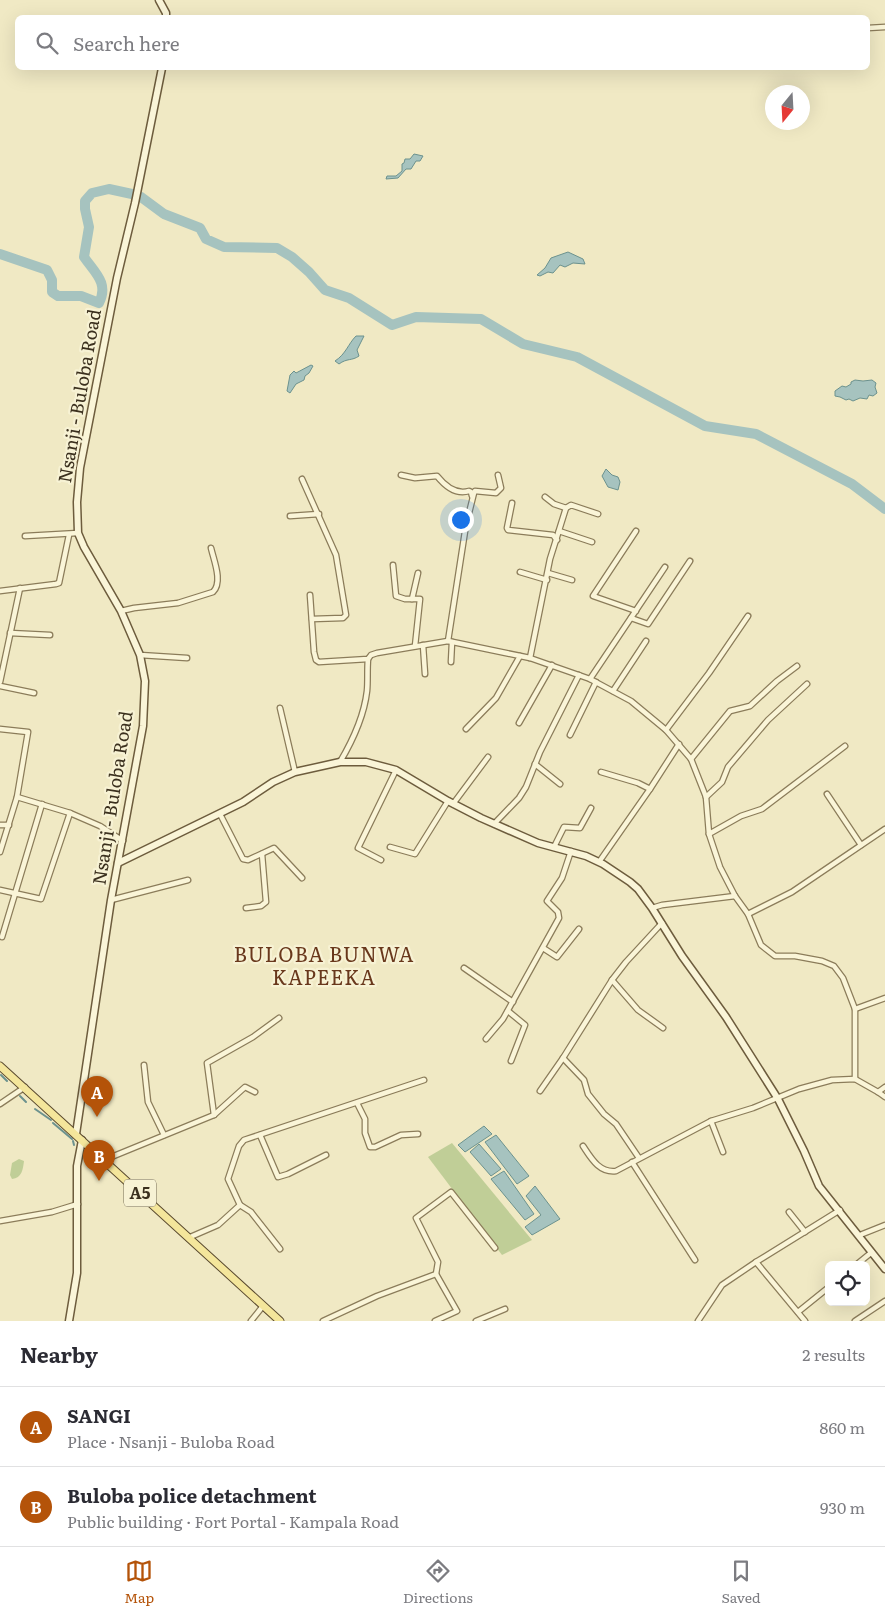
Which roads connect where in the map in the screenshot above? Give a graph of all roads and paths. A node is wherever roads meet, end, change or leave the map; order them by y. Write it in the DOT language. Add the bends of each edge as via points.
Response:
graph roads {
  1 [pos="158,0"];
  2 [pos="166,15"];
  3 [pos="885,27"];
  4 [pos="870,28"];
  5 [pos="162,70"];
  6 [pos="401,475"];
  7 [pos="498,475"];
  8 [pos="302,479"];
  9 [pos="472,497"];
  10 [pos="545,497"];
  11 [pos="512,503"];
  12 [pos="566,508"];
  13 [pos="318,514"];
  14 [pos="598,514"];
  15 [pos="290,516"];
  16 [pos="560,531"];
  17 [pos="636,531"];
  18 [pos="78,533"];
  19 [pos="69,535"];
  20 [pos="25,536"];
  21 [pos="557,540"];
  22 [pos="592,542"];
  23 [pos="211,548"];
  24 [pos="690,561"];
  25 [pos="394,565"];
  26 [pos="666,567"];
  27 [pos="520,572"];
  28 [pos="548,572"];
  29 [pos="418,573"];
  30 [pos="547,580"];
  31 [pos="572,580"];
  32 [pos="20,588"];
  33 [pos="0,591"];
  34 [pos="310,595"];
  35 [pos="412,599"];
  36 [pos="121,611"];
  37 [pos="636,612"];
  38 [pos="748,616"];
  39 [pos="632,618"];
  40 [pos="312,619"];
  41 [pos="10,633"];
  42 [pos="50,635"];
  43 [pos="646,641"];
  44 [pos="450,642"];
  45 [pos="423,645"];
  46 [pos="415,646"];
  47 [pos="140,655"];
  48 [pos="520,656"];
  49 [pos="187,658"];
  50 [pos="530,658"];
  51 [pos="368,659"];
  52 [pos="451,662"];
  53 [pos="552,666"];
  54 [pos="797,666"];
  55 [pos="426,674"];
  56 [pos="579,675"];
  57 [pos="590,679"];
  58 [pos="0,682"];
  59 [pos="596,682"];
  60 [pos="807,684"];
  61 [pos="0,686"];
  62 [pos="613,691"];
  63 [pos="34,693"];
  64 [pos="280,708"];
  65 [pos="519,723"];
  66 [pos="0,729"];
  67 [pos="466,729"];
  68 [pos="666,730"];
  69 [pos="570,735"];
  70 [pos="679,744"];
  71 [pos="845,746"];
  72 [pos="488,757"];
  73 [pos="691,759"];
  74 [pos="340,762"];
  75 [pos="535,764"];
  76 [pos="396,770"];
  77 [pos="295,772"];
  78 [pos="601,772"];
  79 [pos="560,784"];
  80 [pos="650,789"];
  81 [pos="827,794"];
  82 [pos="17,797"];
  83 [pos="706,797"];
  84 [pos="451,802"];
  85 [pos="42,804"];
  86 [pos="591,808"];
  87 [pos="70,813"];
  88 [pos="220,814"];
  89 [pos="494,824"];
  90 [pos="0,825"];
  91 [pos="9,825"];
  92 [pos="885,829"];
  93 [pos="709,834"];
  94 [pos="123,840"];
  95 [pos="861,845"];
  96 [pos="390,847"];
  97 [pos="554,847"];
  98 [pos="571,851"];
  99 [pos="0,852"];
  100 [pos="262,854"];
  101 [pos="381,860"];
  102 [pos="599,862"];
  103 [pos="118,863"];
  104 [pos="302,878"];
  105 [pos="188,880"];
  106 [pos="0,890"];
  107 [pos="15,893"];
  108 [pos="735,896"];
  109 [pos="111,900"];
  110 [pos="246,908"];
  111 [pos="652,908"];
  112 [pos="748,914"];
  113 [pos="662,923"];
  114 [pos="580,929"];
  115 [pos="2,937"];
  116 [pos="543,948"];
  117 [pos="464,968"];
  118 [pos="612,980"];
  119 [pos="885,998"];
  120 [pos="513,1002"];
  121 [pos="854,1009"];
  122 [pos="508,1011"];
  123 [pos="279,1018"];
  124 [pos="664,1028"];
  125 [pos="486,1038"];
  126 [pos="563,1058"];
  127 [pos="511,1061"];
  128 [pos="0,1066"];
  129 [pos="144,1066"];
  130 [pos="855,1079"];
  131 [pos="424,1080"];
  132 [pos="25,1087"];
  133 [pos="885,1087"];
  134 [pos="540,1091"];
  135 [pos="255,1092"];
  136 [pos="878,1092"];
  137 [pos="885,1097"];
  138 [pos="778,1099"];
  139 [pos="357,1103"];
  140 [pos="0,1104"];
  141 [pos="214,1115"];
  142 [pos="711,1121"];
  143 [pos="418,1134"];
  144 [pos="164,1135"];
  145 [pos="260,1135"];
  146 [pos="79,1137"];
  147 [pos="583,1146"];
  148 [pos="723,1152"];
  149 [pos="326,1154"];
  150 [pos="639,1158"];
  151 [pos="104,1160"];
  152 [pos="632,1162"];
  153 [pos="78,1204"];
  154 [pos="240,1205"];
  155 [pos="840,1210"];
  156 [pos="789,1212"];
  157 [pos="0,1221"];
  158 [pos="885,1225"];
  159 [pos="805,1232"];
  160 [pos="860,1235"];
  161 [pos="188,1238"];
  162 [pos="495,1248"];
  163 [pos="280,1249"];
  164 [pos="872,1252"];
  165 [pos="695,1260"];
  166 [pos="861,1261"];
  167 [pos="756,1262"];
  168 [pos="885,1269"];
  169 [pos="436,1274"];
  170 [pos="825,1290"];
  171 [pos="885,1301"];
  172 [pos="263,1306"];
  173 [pos="505,1309"];
  174 [pos="798,1312"];
  175 [pos="439,1320"];
  176 [pos="69,1321"];
  177 [pos="251,1321"];
  178 [pos="280,1321"];
  179 [pos="323,1321"];
  180 [pos="476,1321"];
  181 [pos="698,1321"];
  182 [pos="803,1321"];
  183 [pos="855,1321"];
  1 -- 2 [label="main road"];
  3 -- 4 [label="street"];
  5 -- 18 [label="main road, Nsanji - Buloba Road" via="116,278 80,468"];
  6 -- 9 [label="street" via="415,478 437,476 454,491 471,492"];
  7 -- 9 [label="street" via="501,488 496,492 475,491"];
  8 -- 13 [label="street"];
  9 -- 44 [label="street"];
  10 -- 12 [label="street"];
  11 -- 21 [label="street" via="508,530 553,535"];
  12 -- 14 [label="street" via="571,505"];
  12 -- 16 [label="street"];
  13 -- 15 [label="street"];
  13 -- 40 [label="street" via="336,555 346,615 343,618"];
  16 -- 21 [label="street"];
  16 -- 22 [label="street"];
  17 -- 37 [label="street" via="593,596"];
  18 -- 19 [label="street"];
  18 -- 36 [label="main road, Nsanji - Buloba Road"];
  19 -- 20 [label="street"];
  19 -- 32 [label="street" via="59,583"];
  21 -- 28 [label="street"];
  23 -- 36 [label="street" via="218,582 213,592 178,604"];
  24 -- 39 [label="street" via="648,624"];
  25 -- 35 [label="street" via="396,596"];
  26 -- 37 [label="street"];
  27 -- 30 [label="street"];
  28 -- 30 [label="street"];
  28 -- 31 [label="street"];
  29 -- 35 [label="street"];
  30 -- 50 [label="street"];
  32 -- 33 [label="street"];
  32 -- 41 [label="street"];
  34 -- 40 [label="street"];
  35 -- 46 [label="street" via="420,599"];
  36 -- 47 [label="main road, Nsanji - Buloba Road"];
  37 -- 39 [label="street"];
  38 -- 68 [label="street"];
  39 -- 57 [label="street"];
  40 -- 51 [label="street" via="316,660"];
  41 -- 42 [label="street"];
  41 -- 58 [label="street"];
  43 -- 62 [label="street"];
  44 -- 45 [label="street"];
  44 -- 48 [label="street"];
  44 -- 52 [label="street"];
  45 -- 46 [label="street"];
  45 -- 55 [label="street"];
  46 -- 51 [label="street" via="377,653"];
  47 -- 49 [label="street"];
  47 -- 94 [label="main road, Nsanji - Buloba Road" via="145,681 143,726"];
  48 -- 50 [label="street"];
  48 -- 67 [label="street" via="496,698"];
  50 -- 53 [label="street"];
  51 -- 74 [label="street" via="364,709 351,744"];
  53 -- 56 [label="street"];
  53 -- 65 [label="street"];
  54 -- 73 [label="street" via="750,706 730,711"];
  56 -- 57 [label="street"];
  56 -- 75 [label="street"];
  57 -- 59 [label="street"];
  59 -- 62 [label="street"];
  59 -- 69 [label="street"];
  60 -- 83 [label="street" via="768,720 728,767 722,782"];
  61 -- 63 [label="street"];
  62 -- 68 [label="street" via="631,701"];
  64 -- 77 [label="street"];
  66 -- 82 [label="street" via="28,732"];
  68 -- 70 [label="street"];
  70 -- 73 [label="street"];
  70 -- 80 [label="street"];
  71 -- 93 [label="street" via="762,809 741,816"];
  72 -- 84 [label="street"];
  73 -- 83 [label="street"];
  74 -- 76 [label="main road" via="366,762"];
  74 -- 77 [label="main road"];
  75 -- 79 [label="street"];
  75 -- 89 [label="street" via="519,798"];
  76 -- 84 [label="main road"];
  76 -- 101 [label="street" via="358,848"];
  77 -- 88 [label="main road"];
  78 -- 80 [label="street"];
  80 -- 102 [label="street"];
  81 -- 95 [label="street"];
  82 -- 85 [label="street"];
  82 -- 91 [label="street"];
  83 -- 93 [label="street"];
  84 -- 89 [label="main road"];
  84 -- 96 [label="street" via="415,854"];
  85 -- 87 [label="street"];
  85 -- 107 [label="street"];
  86 -- 97 [label="street" via="580,828 564,827"];
  87 -- 94 [label="street"];
  87 -- 107 [label="street" via="41,900"];
  88 -- 100 [label="street" via="241,858 248,860"];
  88 -- 103 [label="main road"];
  89 -- 97 [label="main road"];
  90 -- 91 [label="street"];
  91 -- 99 [label="street"];
  92 -- 95 [label="street"];
  93 -- 108 [label="street" via="720,867"];
  94 -- 103 [label="main road, Nsanji - Buloba Road"];
  95 -- 112 [label="street" via="792,892"];
  97 -- 98 [label="main road"];
  98 -- 102 [label="main road"];
  98 -- 116 [label="street" via="562,878 547,902 558,912 559,918"];
  100 -- 104 [label="street" via="274,848"];
  100 -- 110 [label="street" via="266,902"];
  102 -- 111 [label="main road" via="630,882"];
  103 -- 109 [label="main road, Nsanji - Buloba Road"];
  105 -- 109 [label="street"];
  106 -- 107 [label="street"];
  107 -- 115 [label="street"];
  108 -- 111 [label="street"];
  108 -- 112 [label="street"];
  109 -- 146 [label="main road, Nsanji - Buloba Road"];
  111 -- 113 [label="main road"];
  112 -- 121 [label="street" via="761,945 774,956 795,956 834,966 843,978"];
  113 -- 118 [label="street"];
  113 -- 138 [label="main road"];
  114 -- 116 [label="street" via="557,957"];
  116 -- 120 [label="street"];
  117 -- 120 [label="street"];
  118 -- 124 [label="street" via="638,1010"];
  118 -- 126 [label="street"];
  119 -- 121 [label="street"];
  120 -- 122 [label="street"];
  121 -- 130 [label="street"];
  122 -- 125 [label="street"];
  122 -- 127 [label="street" via="525,1026"];
  123 -- 141 [label="street" via="207,1064"];
  126 -- 134 [label="street"];
  126 -- 150 [label="street" via="584,1080 588,1094 616,1124"];
  128 -- 132 [label="main road, A5"];
  129 -- 144 [label="street" via="148,1102"];
  130 -- 136 [label="street"];
  130 -- 138 [label="street" via="832,1080"];
  131 -- 139 [label="street"];
  132 -- 140 [label="street"];
  132 -- 146 [label="main road, A5"];
  133 -- 136 [label="street"];
  135 -- 141 [label="street" via="244,1087"];
  136 -- 137 [label="street"];
  138 -- 142 [label="street"];
  138 -- 155 [label="main road" via="819,1186"];
  139 -- 143 [label="street" via="365,1119 365,1133 370,1146 375,1147 401,1135"];
  139 -- 145 [label="street"];
  141 -- 144 [label="street"];
  142 -- 148 [label="street"];
  142 -- 150 [label="street"];
  144 -- 151 [label="street"];
  145 -- 149 [label="street" via="278,1176"];
  145 -- 154 [label="street" via="241,1143 229,1175 229,1183"];
  146 -- 151 [label="main road, A5"];
  146 -- 153 [label="main road, Nsanji - Buloba Road"];
  147 -- 152 [label="street" via="596,1165 606,1170 616,1171"];
  150 -- 152 [label="street"];
  151 -- 161 [label="main road, A5"];
  152 -- 165 [label="street"];
  153 -- 157 [label="street"];
  153 -- 176 [label="main road, Nsanji - Buloba Road" via="77,1273"];
  154 -- 161 [label="street" via="218,1224"];
  154 -- 163 [label="street" via="251,1212"];
  155 -- 159 [label="street"];
  155 -- 160 [label="main road"];
  156 -- 159 [label="street"];
  158 -- 160 [label="street"];
  159 -- 167 [label="street"];
  160 -- 164 [label="main road"];
  161 -- 172 [label="main road, A5"];
  162 -- 169 [label="street" via="451,1192 416,1218 438,1262"];
  164 -- 166 [label="street"];
  164 -- 168 [label="main road"];
  167 -- 174 [label="street"];
  167 -- 181 [label="street" via="722,1286"];
  169 -- 175 [label="street" via="457,1311"];
  169 -- 179 [label="street"];
  170 -- 174 [label="street"];
  171 -- 183 [label="street"];
  172 -- 177 [label="street"];
  172 -- 178 [label="main road, A5"];
  173 -- 180 [label="street"];
  174 -- 182 [label="street"];
}
